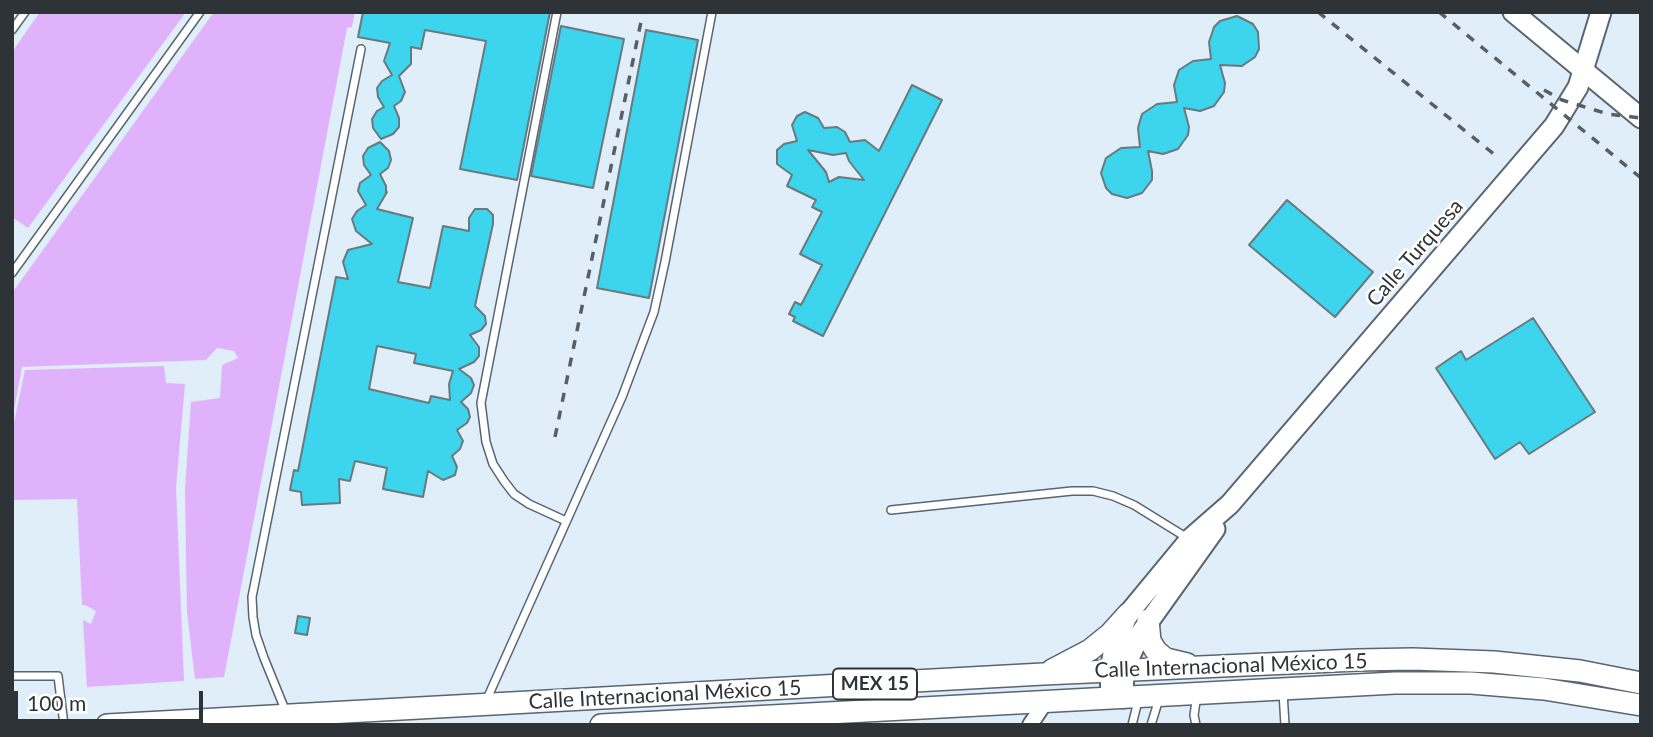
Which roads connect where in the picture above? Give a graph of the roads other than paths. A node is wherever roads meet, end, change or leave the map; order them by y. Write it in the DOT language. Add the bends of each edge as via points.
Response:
graph roads {
  1 [pos="25,12"];
  2 [pos="200,12"];
  3 [pos="557,12"];
  4 [pos="712,12"];
  5 [pos="1513,12"];
  6 [pos="1601,12"];
  7 [pos="12,30"];
  8 [pos="362,49"];
  9 [pos="1585,71"];
  10 [pos="1641,118"];
  11 [pos="12,273"];
  12 [pos="891,510"];
  13 [pos="566,522"];
  14 [pos="1196,543"];
  15 [pos="1138,617"];
  16 [pos="1209,667"];
  17 [pos="1117,671"];
  18 [pos="1042,674"];
  19 [pos="12,676"];
  20 [pos="1641,683"];
  21 [pos="1283,688"];
  22 [pos="1197,694"];
  23 [pos="1133,697"];
  24 [pos="1046,701"];
  25 [pos="484,705"];
  26 [pos="1641,705"];
  27 [pos="288,716"];
  28 [pos="702,722"];
  29 [pos="64,725"];
  30 [pos="107,725"];
  31 [pos="601,725"];
  32 [pos="1030,725"];
  33 [pos="1132,725"];
  34 [pos="1151,725"];
  35 [pos="1196,725"];
  36 [pos="1285,725"];
  1 -- 7 [label="lane"];
  2 -- 11 [label="lane"];
  3 -- 13 [label="lane" via="481,402 486,442 504,481 529,504"];
  4 -- 13 [label="lane" via="654,312"];
  5 -- 9 [label="street"];
  6 -- 9 [label="street, Calle Turquesa"];
  8 -- 27 [label="lane" via="252,597 256,635"];
  9 -- 10 [label="street"];
  9 -- 14 [label="street, Calle Turquesa" via="1554,126"];
  12 -- 14 [label="lane" via="1093,491 1134,505"];
  13 -- 25 [label="lane"];
  14 -- 15 [label="street, Calle Turquesa"];
  15 -- 16 [label="main road" via="1156,651 1166,659"];
  15 -- 17 [label="street, Calle Turquesa" via="1133,648"];
  15 -- 18 [label="main road" via="1067,664"];
  16 -- 17 [label="main road, Calle Internacional México 15 / MEX 15"];
  16 -- 20 [label="main road, Calle Internacional México 15 / MEX 15" via="1452,660 1580,671"];
  17 -- 18 [label="main road, Calle Internacional México 15 / MEX 15"];
  17 -- 23 [label="street, Calle Turquesa"];
  18 -- 25 [label="main road, Calle Internacional México 15 / MEX 15"];
  19 -- 29 [label="lane" via="58,676"];
  21 -- 22 [label="main road, Calle Internacional México 15 / MEX 15"];
  21 -- 26 [label="main road, Calle Internacional México 15 / MEX 15" via="1471,683 1555,690"];
  21 -- 36 [label="lane"];
  22 -- 23 [label="main road, Calle Internacional México 15 / MEX 15"];
  22 -- 35 [label="lane"];
  23 -- 24 [label="main road, Calle Internacional México 15 / MEX 15"];
  23 -- 33 [label="lane"];
  23 -- 34 [label="lane"];
  24 -- 28 [label="main road, Calle Internacional México 15 / MEX 15"];
  24 -- 32 [label="street"];
  25 -- 27 [label="main road, Calle Internacional México 15 / MEX 15"];
  27 -- 30 [label="main road, Calle Internacional México 15 / MEX 15"];
  28 -- 31 [label="main road, Calle Internacional México 15 / MEX 15"];
}
